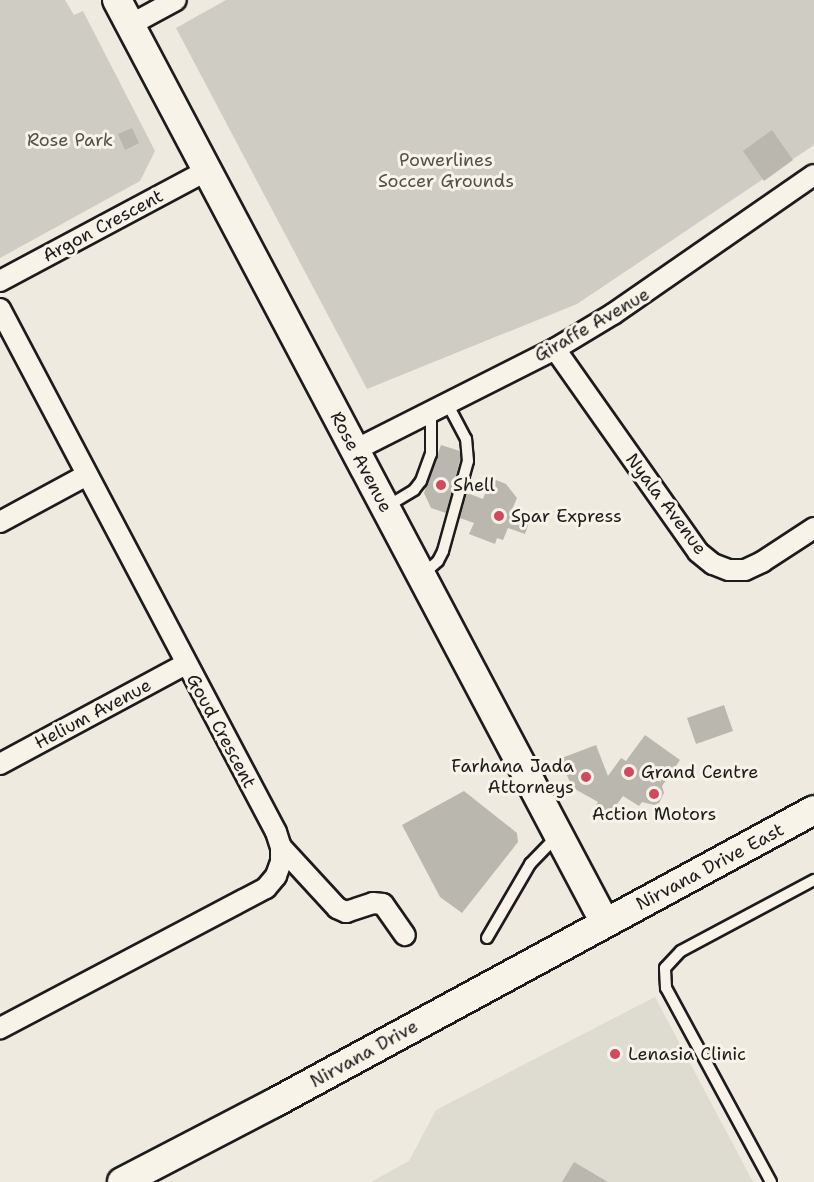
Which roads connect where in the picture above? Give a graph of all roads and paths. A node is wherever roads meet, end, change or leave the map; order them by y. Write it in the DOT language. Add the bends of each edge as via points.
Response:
graph roads {
  1 [pos="117,0"];
  2 [pos="176,0"];
  3 [pos="130,25"];
  4 [pos="206,171"];
  5 [pos="814,175"];
  6 [pos="0,281"];
  7 [pos="0,309"];
  8 [pos="555,349"];
  9 [pos="439,407"];
  10 [pos="355,450"];
  11 [pos="87,475"];
  12 [pos="385,507"];
  13 [pos="0,522"];
  14 [pos="814,528"];
  15 [pos="422,575"];
  16 [pos="186,664"];
  17 [pos="0,764"];
  18 [pos="814,810"];
  19 [pos="560,834"];
  20 [pos="281,847"];
  21 [pos="814,880"];
  22 [pos="605,923"];
  23 [pos="405,935"];
  24 [pos="487,938"];
  25 [pos="0,1028"];
  26 [pos="122,1182"];
  27 [pos="771,1182"];
  1 -- 3 [label="street, Rose Avenue"];
  2 -- 3 [label="street"];
  3 -- 4 [label="street, Rose Avenue"];
  4 -- 6 [label="street, Argon Crescent"];
  4 -- 10 [label="street, Rose Avenue"];
  5 -- 8 [label="street, Giraffe Avenue" via="657,286"];
  7 -- 11 [label="street, Goud Crescent"];
  8 -- 9 [label="street, Giraffe Avenue"];
  8 -- 14 [label="street, Nyala Avenue" via="698,552 713,564 729,570 746,570"];
  9 -- 10 [label="street, Giraffe Avenue"];
  9 -- 12 [label="lane" via="431,454 421,481 414,490"];
  9 -- 15 [label="lane" via="466,439 468,461 444,551"];
  10 -- 12 [label="street, Rose Avenue"];
  11 -- 13 [label="street"];
  11 -- 16 [label="street, Goud Crescent"];
  12 -- 15 [label="street, Rose Avenue"];
  15 -- 19 [label="street, Rose Avenue"];
  16 -- 17 [label="street, Helium Avenue"];
  16 -- 20 [label="street, Goud Crescent"];
  18 -- 22 [label="street, Nirvana Drive East"];
  19 -- 22 [label="street, Rose Avenue"];
  19 -- 24 [label="lane" via="530,864"];
  20 -- 23 [label="street" via="337,908 346,912 373,903 383,904"];
  20 -- 25 [label="street" via="276,876 266,888"];
  21 -- 27 [label="lane" via="681,951 664,968 666,988"];
  22 -- 26 [label="street, Nirvana Drive"];
}
